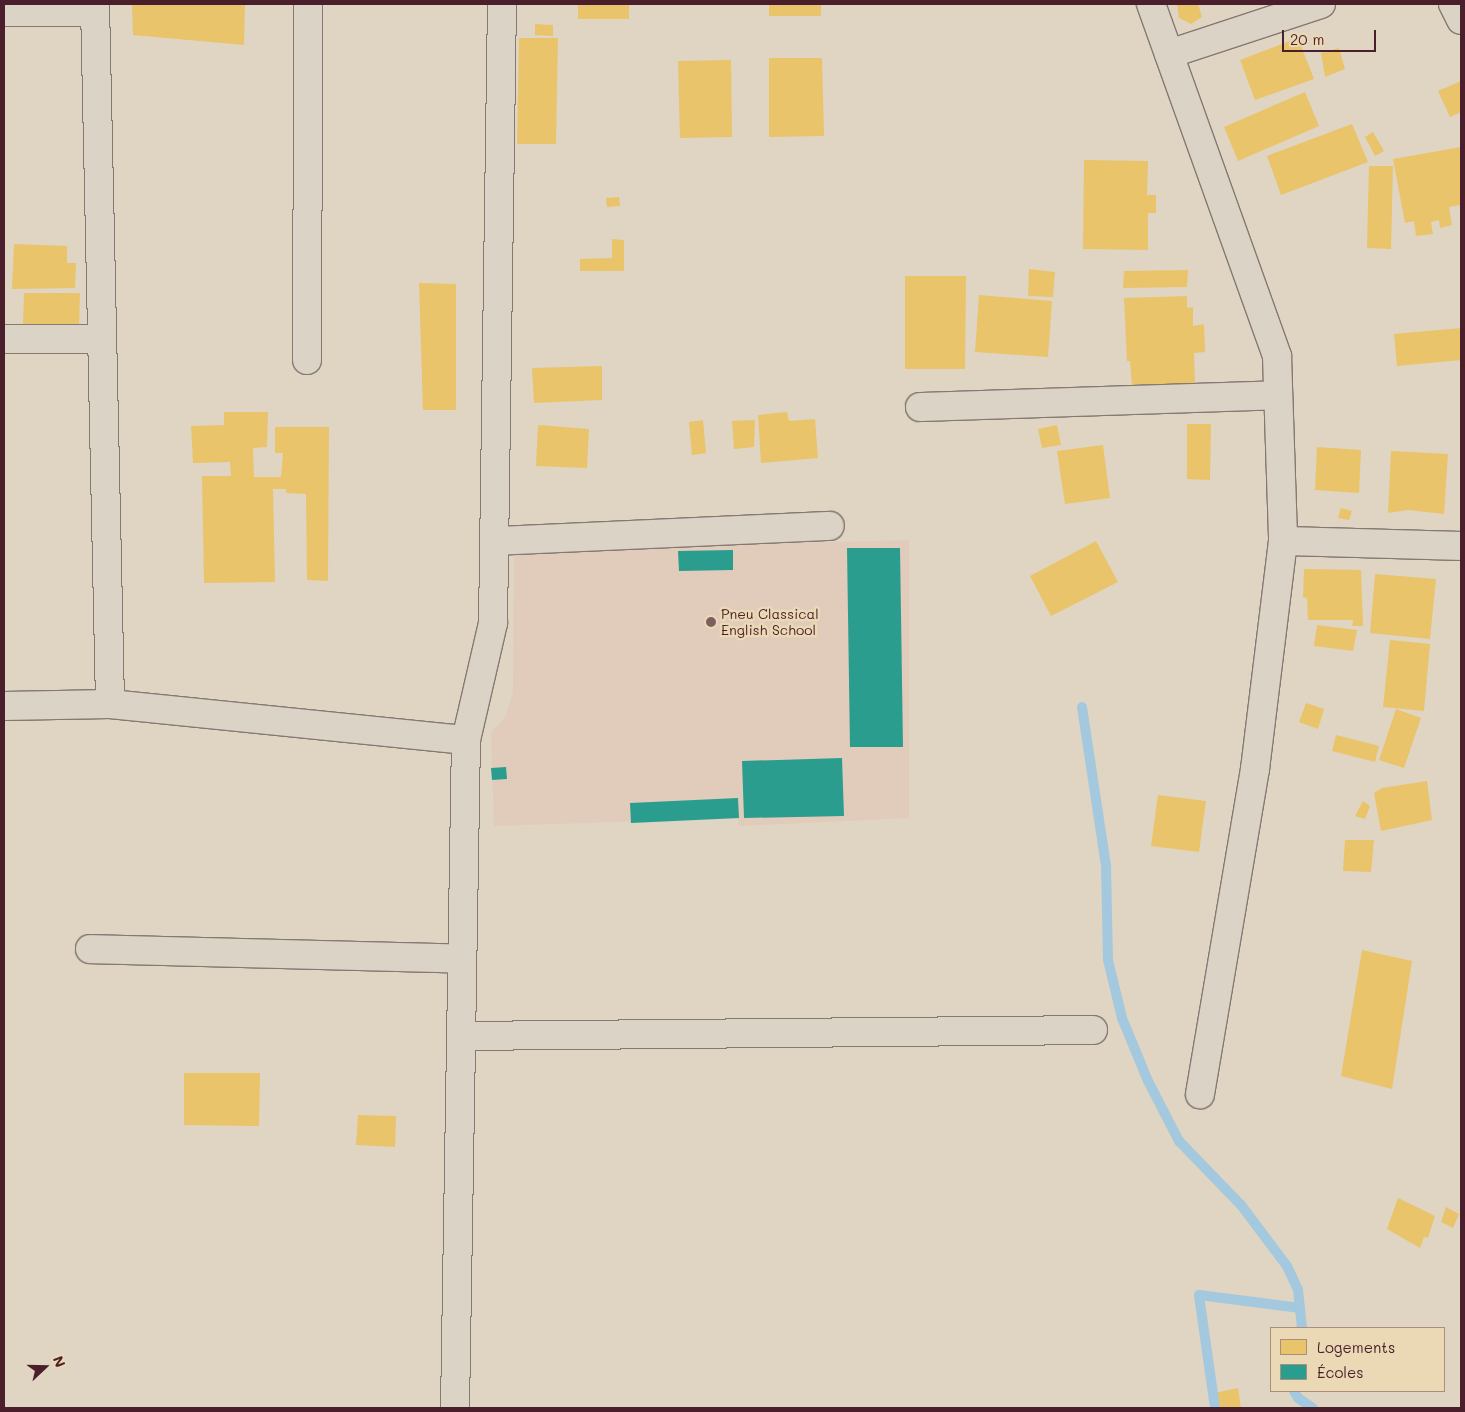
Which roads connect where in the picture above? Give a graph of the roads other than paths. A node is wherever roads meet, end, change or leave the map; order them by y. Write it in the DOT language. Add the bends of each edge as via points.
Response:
graph roads {
  1 [pos="308,4"];
  2 [pos="502,4"];
  3 [pos="1151,4"];
  4 [pos="1321,4"];
  5 [pos="1453,4"];
  6 [pos="95,8"];
  7 [pos="4,12"];
  8 [pos="1461,20"];
  9 [pos="1169,54"];
  10 [pos="4,339"];
  11 [pos="102,339"];
  12 [pos="307,360"];
  13 [pos="1278,395"];
  14 [pos="920,407"];
  15 [pos="830,526"];
  16 [pos="1283,541"];
  17 [pos="496,542"];
  18 [pos="1461,546"];
  19 [pos="110,704"];
  20 [pos="4,706"];
  21 [pos="466,740"];
  22 [pos="90,949"];
  23 [pos="462,959"];
  24 [pos="1094,1030"];
  25 [pos="461,1036"];
  26 [pos="1200,1094"];
  27 [pos="455,1408"];
  1 -- 12 [label="street"];
  2 -- 17 [label="street"];
  3 -- 9 [label="street"];
  4 -- 9 [label="street"];
  5 -- 8 [label="street"];
  6 -- 7 [label="street"];
  6 -- 11 [label="street"];
  9 -- 13 [label="street" via="1277,356"];
  10 -- 11 [label="street"];
  11 -- 19 [label="street"];
  13 -- 14 [label="street"];
  13 -- 16 [label="street"];
  15 -- 17 [label="street"];
  16 -- 18 [label="street"];
  16 -- 26 [label="street" via="1255,770"];
  17 -- 21 [label="street" via="492,623"];
  19 -- 20 [label="street"];
  19 -- 21 [label="street"];
  21 -- 23 [label="street"];
  22 -- 23 [label="street"];
  23 -- 25 [label="street"];
  24 -- 25 [label="street"];
  25 -- 27 [label="street"];
}
